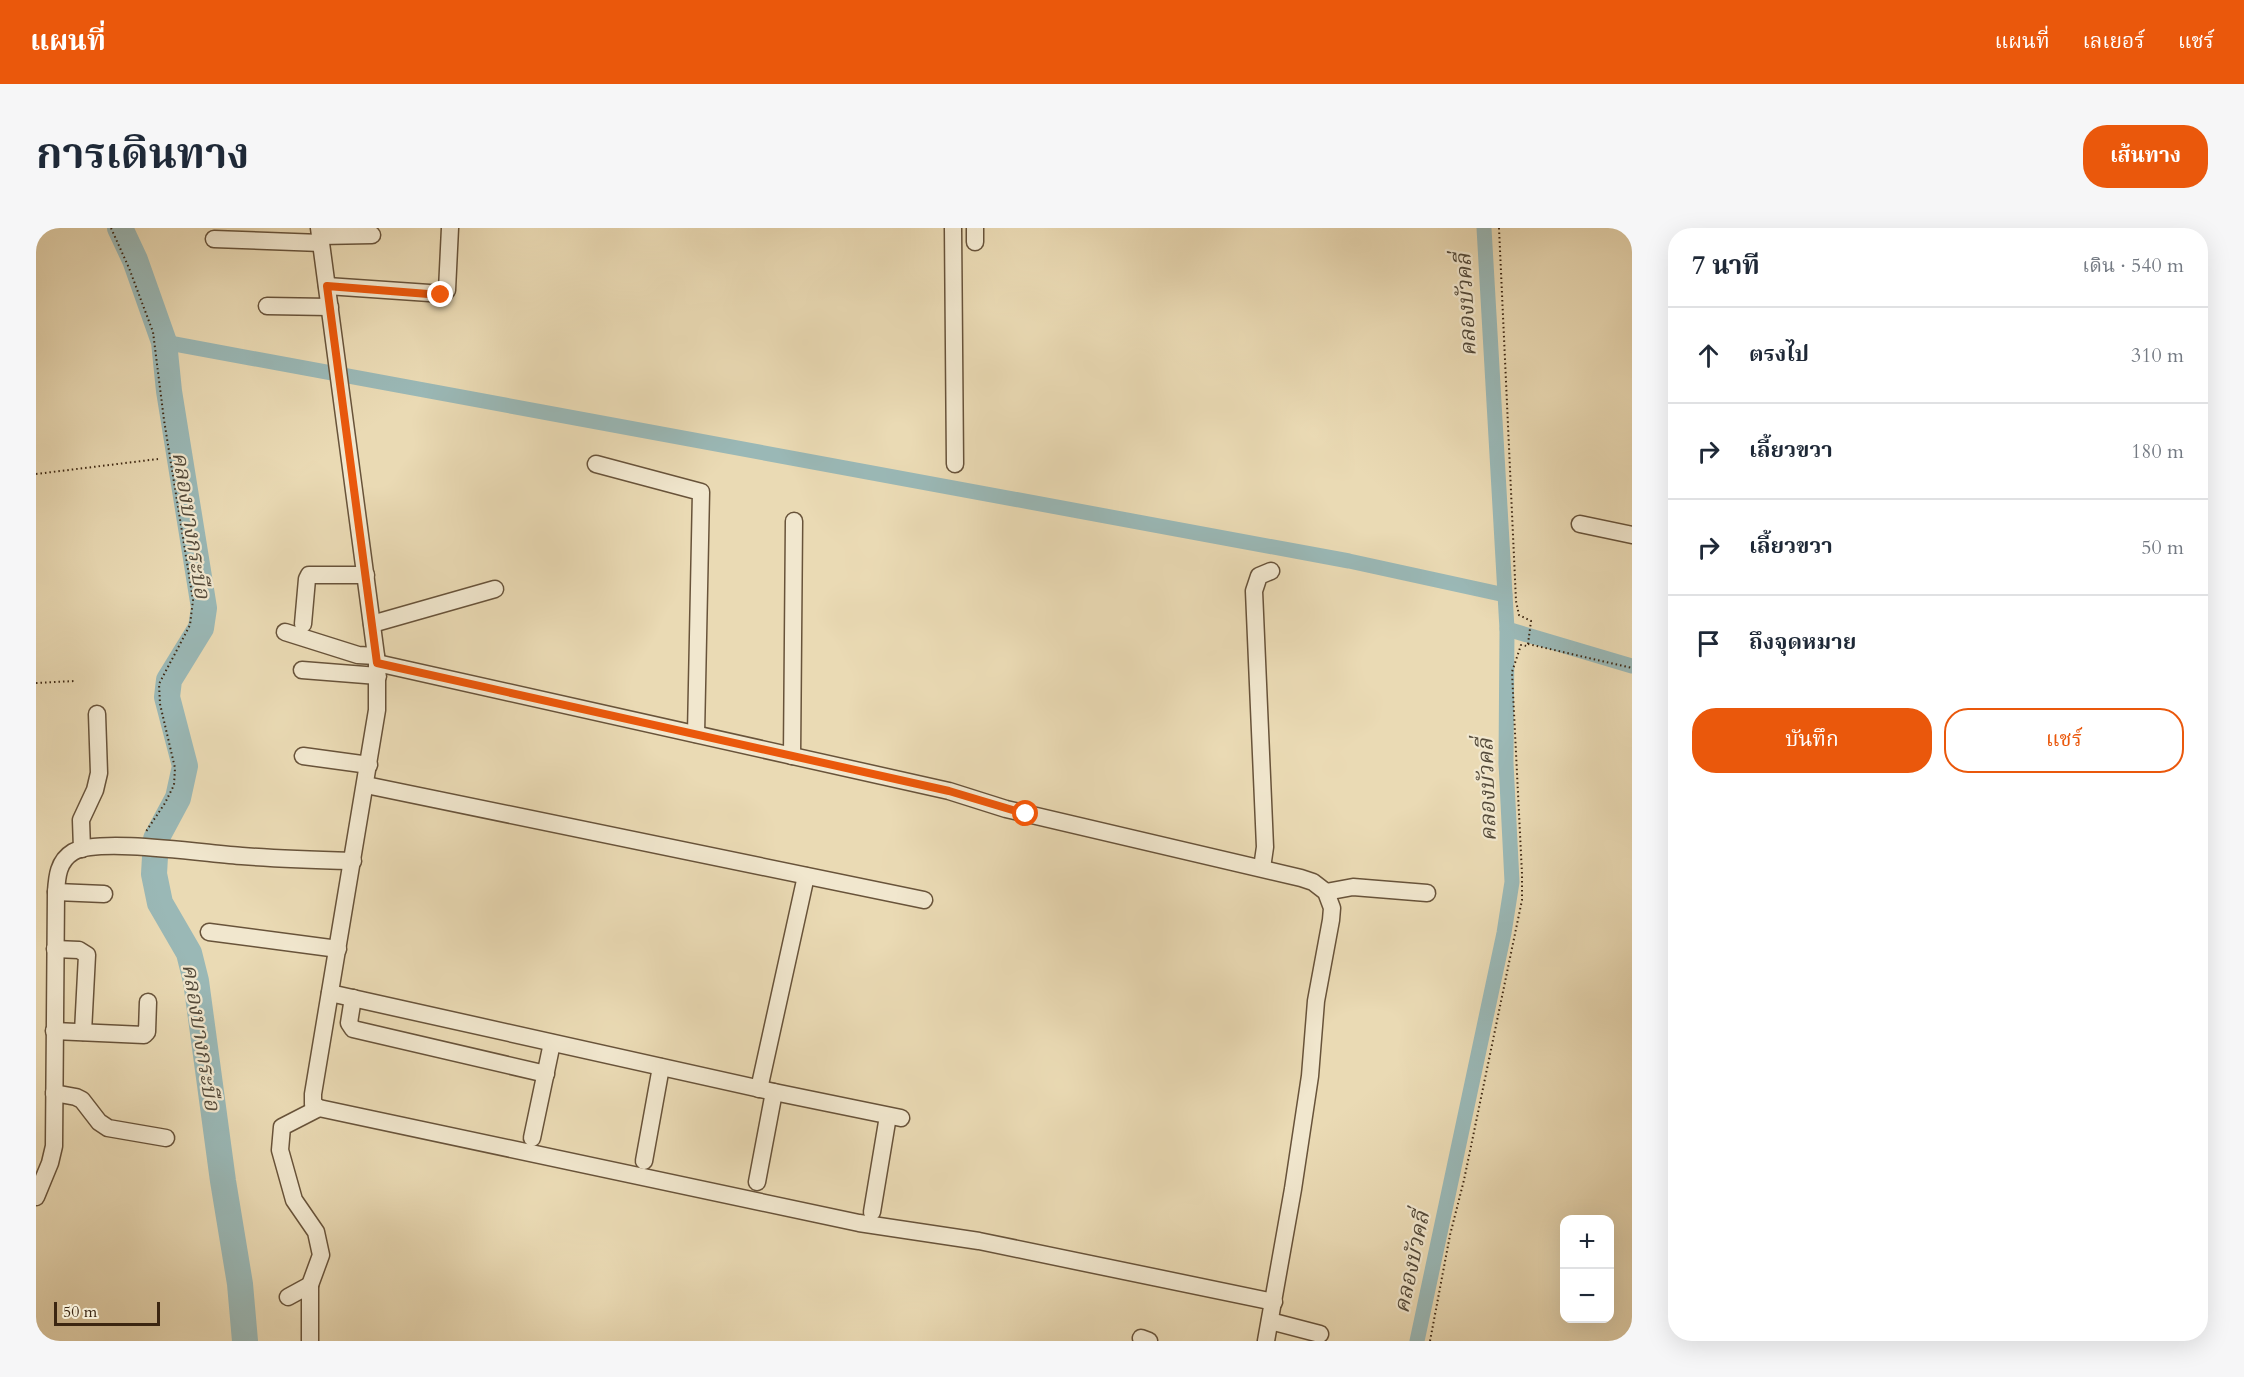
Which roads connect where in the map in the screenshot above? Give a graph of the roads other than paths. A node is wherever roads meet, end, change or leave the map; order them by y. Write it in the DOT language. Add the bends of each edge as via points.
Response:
graph roads {
  1 [pos="450,228"];
  2 [pos="953,228"];
  3 [pos="372,235"];
  4 [pos="320,236"];
  5 [pos="214,239"];
  6 [pos="327,286"];
  7 [pos="267,306"];
  8 [pos="330,307"];
  9 [pos="596,464"];
  10 [pos="955,464"];
  11 [pos="794,521"];
  12 [pos="1580,524"];
  13 [pos="1632,535"];
  14 [pos="1271,571"];
  15 [pos="366,575"];
  16 [pos="495,589"];
  17 [pos="303,624"];
  18 [pos="372,624"];
  19 [pos="285,632"];
  20 [pos="377,665"];
  21 [pos="302,670"];
  22 [pos="97,714"];
  23 [pos="696,734"];
  24 [pos="303,756"];
  25 [pos="792,756"];
  26 [pos="369,765"];
  27 [pos="366,785"];
  28 [pos="82,849"];
  29 [pos="353,861"];
  30 [pos="1262,868"];
  31 [pos="806,876"];
  32 [pos="56,892"];
  33 [pos="1326,892"];
  34 [pos="1427,893"];
  35 [pos="104,894"];
  36 [pos="924,900"];
  37 [pos="209,932"];
  38 [pos="55,949"];
  39 [pos="338,949"];
  40 [pos="330,993"];
  41 [pos="353,998"];
  42 [pos="148,1002"];
  43 [pos="54,1031"];
  44 [pos="84,1032"];
  45 [pos="552,1043"];
  46 [pos="661,1067"];
  47 [pos="546,1074"];
  48 [pos="766,1091"];
  49 [pos="54,1093"];
  50 [pos="319,1108"];
  51 [pos="166,1138"];
  52 [pos="532,1138"];
  53 [pos="644,1161"];
  54 [pos="757,1182"];
  55 [pos="36,1197"];
  56 [pos="872,1212"];
  57 [pos="310,1285"];
  58 [pos="288,1298"];
  59 [pos="1274,1302"];
  60 [pos="1270,1321"];
  61 [pos="1320,1334"];
  62 [pos="310,1341"];
  63 [pos="1266,1341"];
  1 -- 6 [label="street" via="444,294"];
  2 -- 10 [label="street"];
  3 -- 4 [label="street"];
  4 -- 5 [label="street"];
  4 -- 6 [label="street"];
  6 -- 8 [label="street"];
  7 -- 8 [label="street"];
  8 -- 15 [label="street"];
  9 -- 23 [label="street" via="701,492"];
  11 -- 25 [label="street"];
  12 -- 13 [label="street"];
  14 -- 30 [label="street" via="1258,576 1254,591 1265,847"];
  15 -- 17 [label="street" via="309,575"];
  15 -- 18 [label="street"];
  16 -- 18 [label="street"];
  18 -- 20 [label="street"];
  19 -- 20 [label="street"];
  20 -- 21 [label="street"];
  20 -- 23 [label="street"];
  20 -- 26 [label="street" via="377,710"];
  22 -- 28 [label="street" via="99,773 81,820"];
  23 -- 25 [label="street"];
  24 -- 26 [label="street"];
  25 -- 30 [label="street"];
  26 -- 27 [label="street"];
  27 -- 29 [label="street"];
  27 -- 31 [label="street"];
  28 -- 29 [label="street" via="156,848"];
  28 -- 32 [label="street" via="63,860"];
  29 -- 39 [label="street"];
  30 -- 33 [label="street" via="1313,882"];
  31 -- 36 [label="street"];
  31 -- 48 [label="street"];
  32 -- 35 [label="street"];
  32 -- 38 [label="street"];
  33 -- 34 [label="street" via="1353,887"];
  33 -- 59 [label="street" via="1332,908 1331,920"];
  37 -- 39 [label="street"];
  38 -- 43 [label="street"];
  38 -- 44 [label="street" via="79,950 87,955"];
  39 -- 40 [label="street"];
  40 -- 41 [label="street"];
  40 -- 50 [label="street" via="312,1100"];
  41 -- 45 [label="street"];
  41 -- 47 [label="street" via="349,1023 353,1029"];
  42 -- 44 [label="street" via="144,1035"];
  43 -- 44 [label="street"];
  43 -- 49 [label="street"];
  45 -- 46 [label="street"];
  45 -- 47 [label="street"];
  46 -- 48 [label="street"];
  46 -- 53 [label="street"];
  47 -- 52 [label="street"];
  48 -- 54 [label="street"];
  48 -- 56 [label="street" via="895,1117"];
  49 -- 51 [label="street" via="82,1100 108,1128"];
  49 -- 55 [label="street" via="54,1146"];
  50 -- 57 [label="street" via="282,1128 280,1150 294,1200 316,1232 321,1255"];
  50 -- 59 [label="street" via="859,1223 980,1241"];
  57 -- 58 [label="street"];
  57 -- 62 [label="street"];
  59 -- 60 [label="street"];
  60 -- 61 [label="street"];
  60 -- 63 [label="street"];
}
